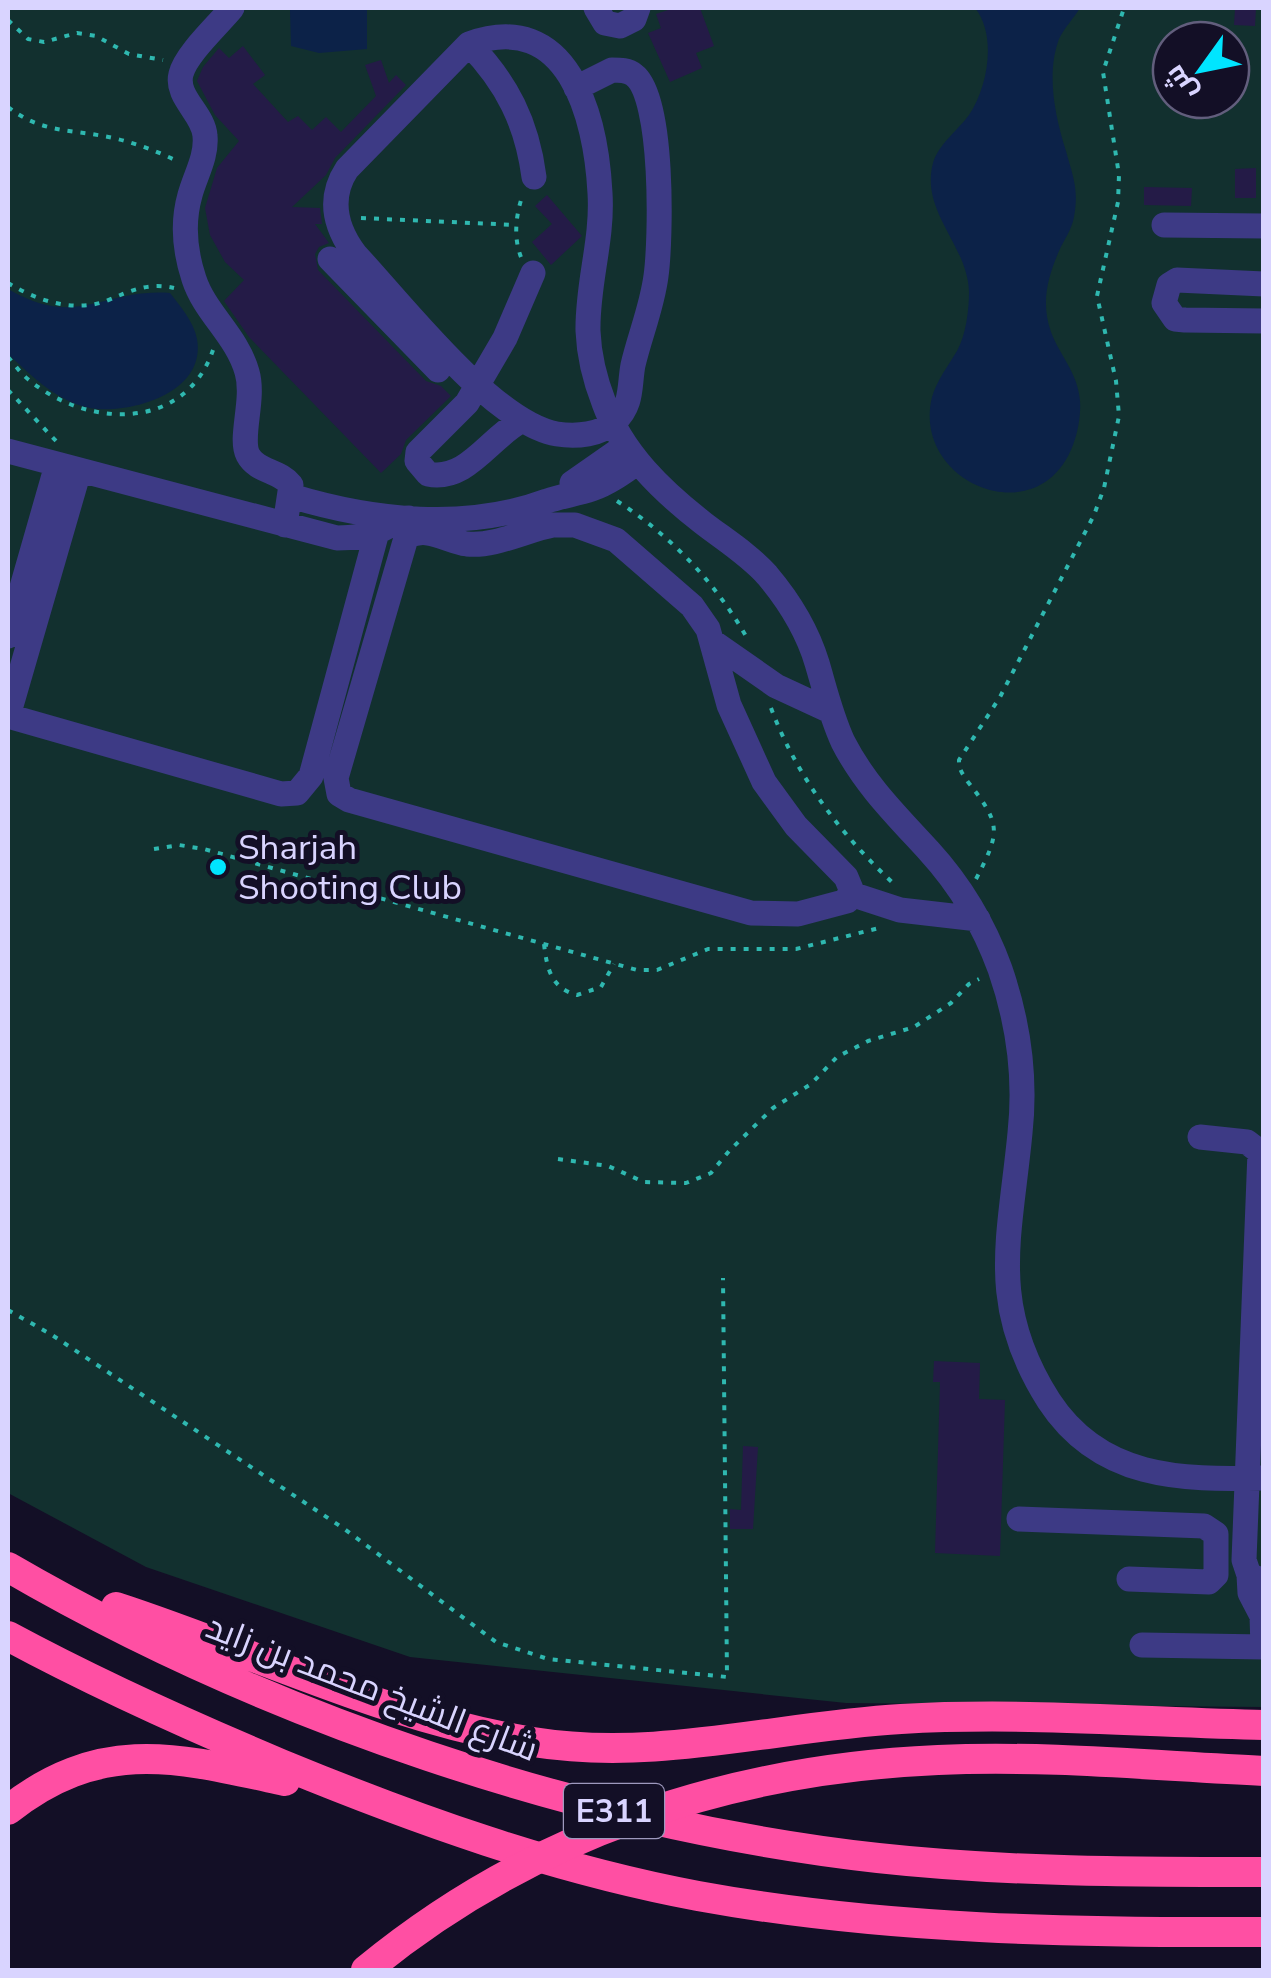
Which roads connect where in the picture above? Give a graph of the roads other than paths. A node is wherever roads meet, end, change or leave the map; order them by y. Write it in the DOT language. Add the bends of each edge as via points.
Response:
graph roads {
  1 [pos="232,8"];
  2 [pos="596,8"];
  3 [pos="629,17"];
  4 [pos="469,44"];
  5 [pos="624,70"];
  6 [pos="576,88"];
  7 [pos="534,177"];
  8 [pos="1164,225"];
  9 [pos="1264,226"];
  10 [pos="330,259"];
  11 [pos="533,273"];
  12 [pos="1264,284"];
  13 [pos="379,295"];
  14 [pos="1264,321"];
  15 [pos="438,370"];
  16 [pos="477,386"];
  17 [pos="521,421"];
  18 [pos="620,434"];
  19 [pos="8,451"];
  20 [pos="68,468"];
  21 [pos="291,496"];
  22 [pos="524,511"];
  23 [pos="409,518"];
  24 [pos="285,525"];
  25 [pos="377,532"];
  26 [pos="8,636"];
  27 [pos="711,636"];
  28 [pos="826,699"];
  29 [pos="8,716"];
  30 [pos="850,889"];
  31 [pos="972,908"];
  32 [pos="1200,1137"];
  33 [pos="1258,1380"];
  34 [pos="1256,1478"];
  35 [pos="1019,1518"];
  36 [pos="1218,1554"];
  37 [pos="1252,1570"];
  38 [pos="19,1574"];
  39 [pos="1128,1579"];
  40 [pos="8,1636"];
  41 [pos="1142,1645"];
  42 [pos="1263,1647"];
  43 [pos="1264,1725"];
  44 [pos="1264,1771"];
  45 [pos="361,1797"];
  46 [pos="8,1810"];
  47 [pos="1264,1872"];
  48 [pos="1264,1932"];
  49 [pos="366,1970"];
  1 -- 21 [label="lane" via="187,62 180,81 206,142 189,198 187,254 206,306 248,373 246,452 288,480"];
  2 -- 3 [label="lane" via="605,22"];
  3 -- 5 [label="lane"];
  4 -- 6 [label="lane" via="490,36 533,40 552,51"];
  4 -- 7 [label="lane" via="514,104"];
  4 -- 13 [label="lane" via="340,180 336,217"];
  5 -- 6 [label="lane"];
  5 -- 18 [label="lane" via="642,84 660,186 656,279"];
  6 -- 18 [label="lane" via="600,194 588,336 593,372"];
  8 -- 9 [label="lane"];
  10 -- 13 [label="lane"];
  11 -- 16 [label="lane"];
  12 -- 14 [label="lane" via="1177,280 1164,294 1175,318"];
  13 -- 15 [label="lane"];
  13 -- 16 [label="lane"];
  16 -- 17 [label="lane"];
  16 -- 17 [label="lane" via="418,452 421,469 438,476 458,471"];
  17 -- 18 [label="lane" via="558,434"];
  18 -- 22 [label="lane" via="603,464"];
  18 -- 22 [label="lane" via="596,488"];
  18 -- 28 [label="lane" via="673,498 764,572 787,600 805,630"];
  19 -- 20 [label="lane"];
  20 -- 24 [label="lane"];
  20 -- 26 [label="lane"];
  20 -- 29 [label="lane"];
  21 -- 23 [label="lane" via="349,512"];
  21 -- 24 [label="lane"];
  22 -- 23 [label="lane"];
  23 -- 25 [label="lane"];
  24 -- 25 [label="lane" via="336,538"];
  25 -- 29 [label="lane" via="303,790 289,796"];
  27 -- 28 [label="lane" via="761,671"];
  27 -- 30 [label="lane" via="729,706 764,782"];
  27 -- 30 [label="lane" via="692,606 634,553 596,530 553,525 468,544 414,532 401,548 337,790 349,800 750,913 821,910 841,904"];
  28 -- 31 [label="lane" via="844,743 881,800"];
  30 -- 31 [label="lane"];
  30 -- 31 [label="lane" via="900,910"];
  31 -- 34 [label="lane" via="1000,969 1014,1022 1021,1130 1007,1292 1031,1370 1078,1435 1110,1457 1184,1478"];
  32 -- 33 [label="lane" via="1253,1143 1260,1152"];
  33 -- 34 [label="lane"];
  34 -- 37 [label="lane"];
  35 -- 36 [label="lane" via="1204,1526 1216,1534"];
  36 -- 37 [label="lane"];
  36 -- 39 [label="lane" via="1209,1582"];
  37 -- 42 [label="lane" via="1250,1593 1262,1616"];
  38 -- 43 [label="highway" via="353,1694 534,1743 653,1749 920,1718"];
  38 -- 47 [label="highway, شارع الشيخ محمد بن زايد / E311" via="283,1700 452,1763 620,1812 878,1858"];
  40 -- 45 [label="highway, E311" via="171,1718"];
  41 -- 42 [label="lane"];
  44 -- 49 [label="highway, bridge" via="939,1760 746,1785 622,1821 524,1864 457,1902"];
  45 -- 46 [label="highway" via="190,1760 126,1759 64,1775"];
  45 -- 48 [label="highway, E311" via="544,1860 784,1910 1048,1930"];
}
